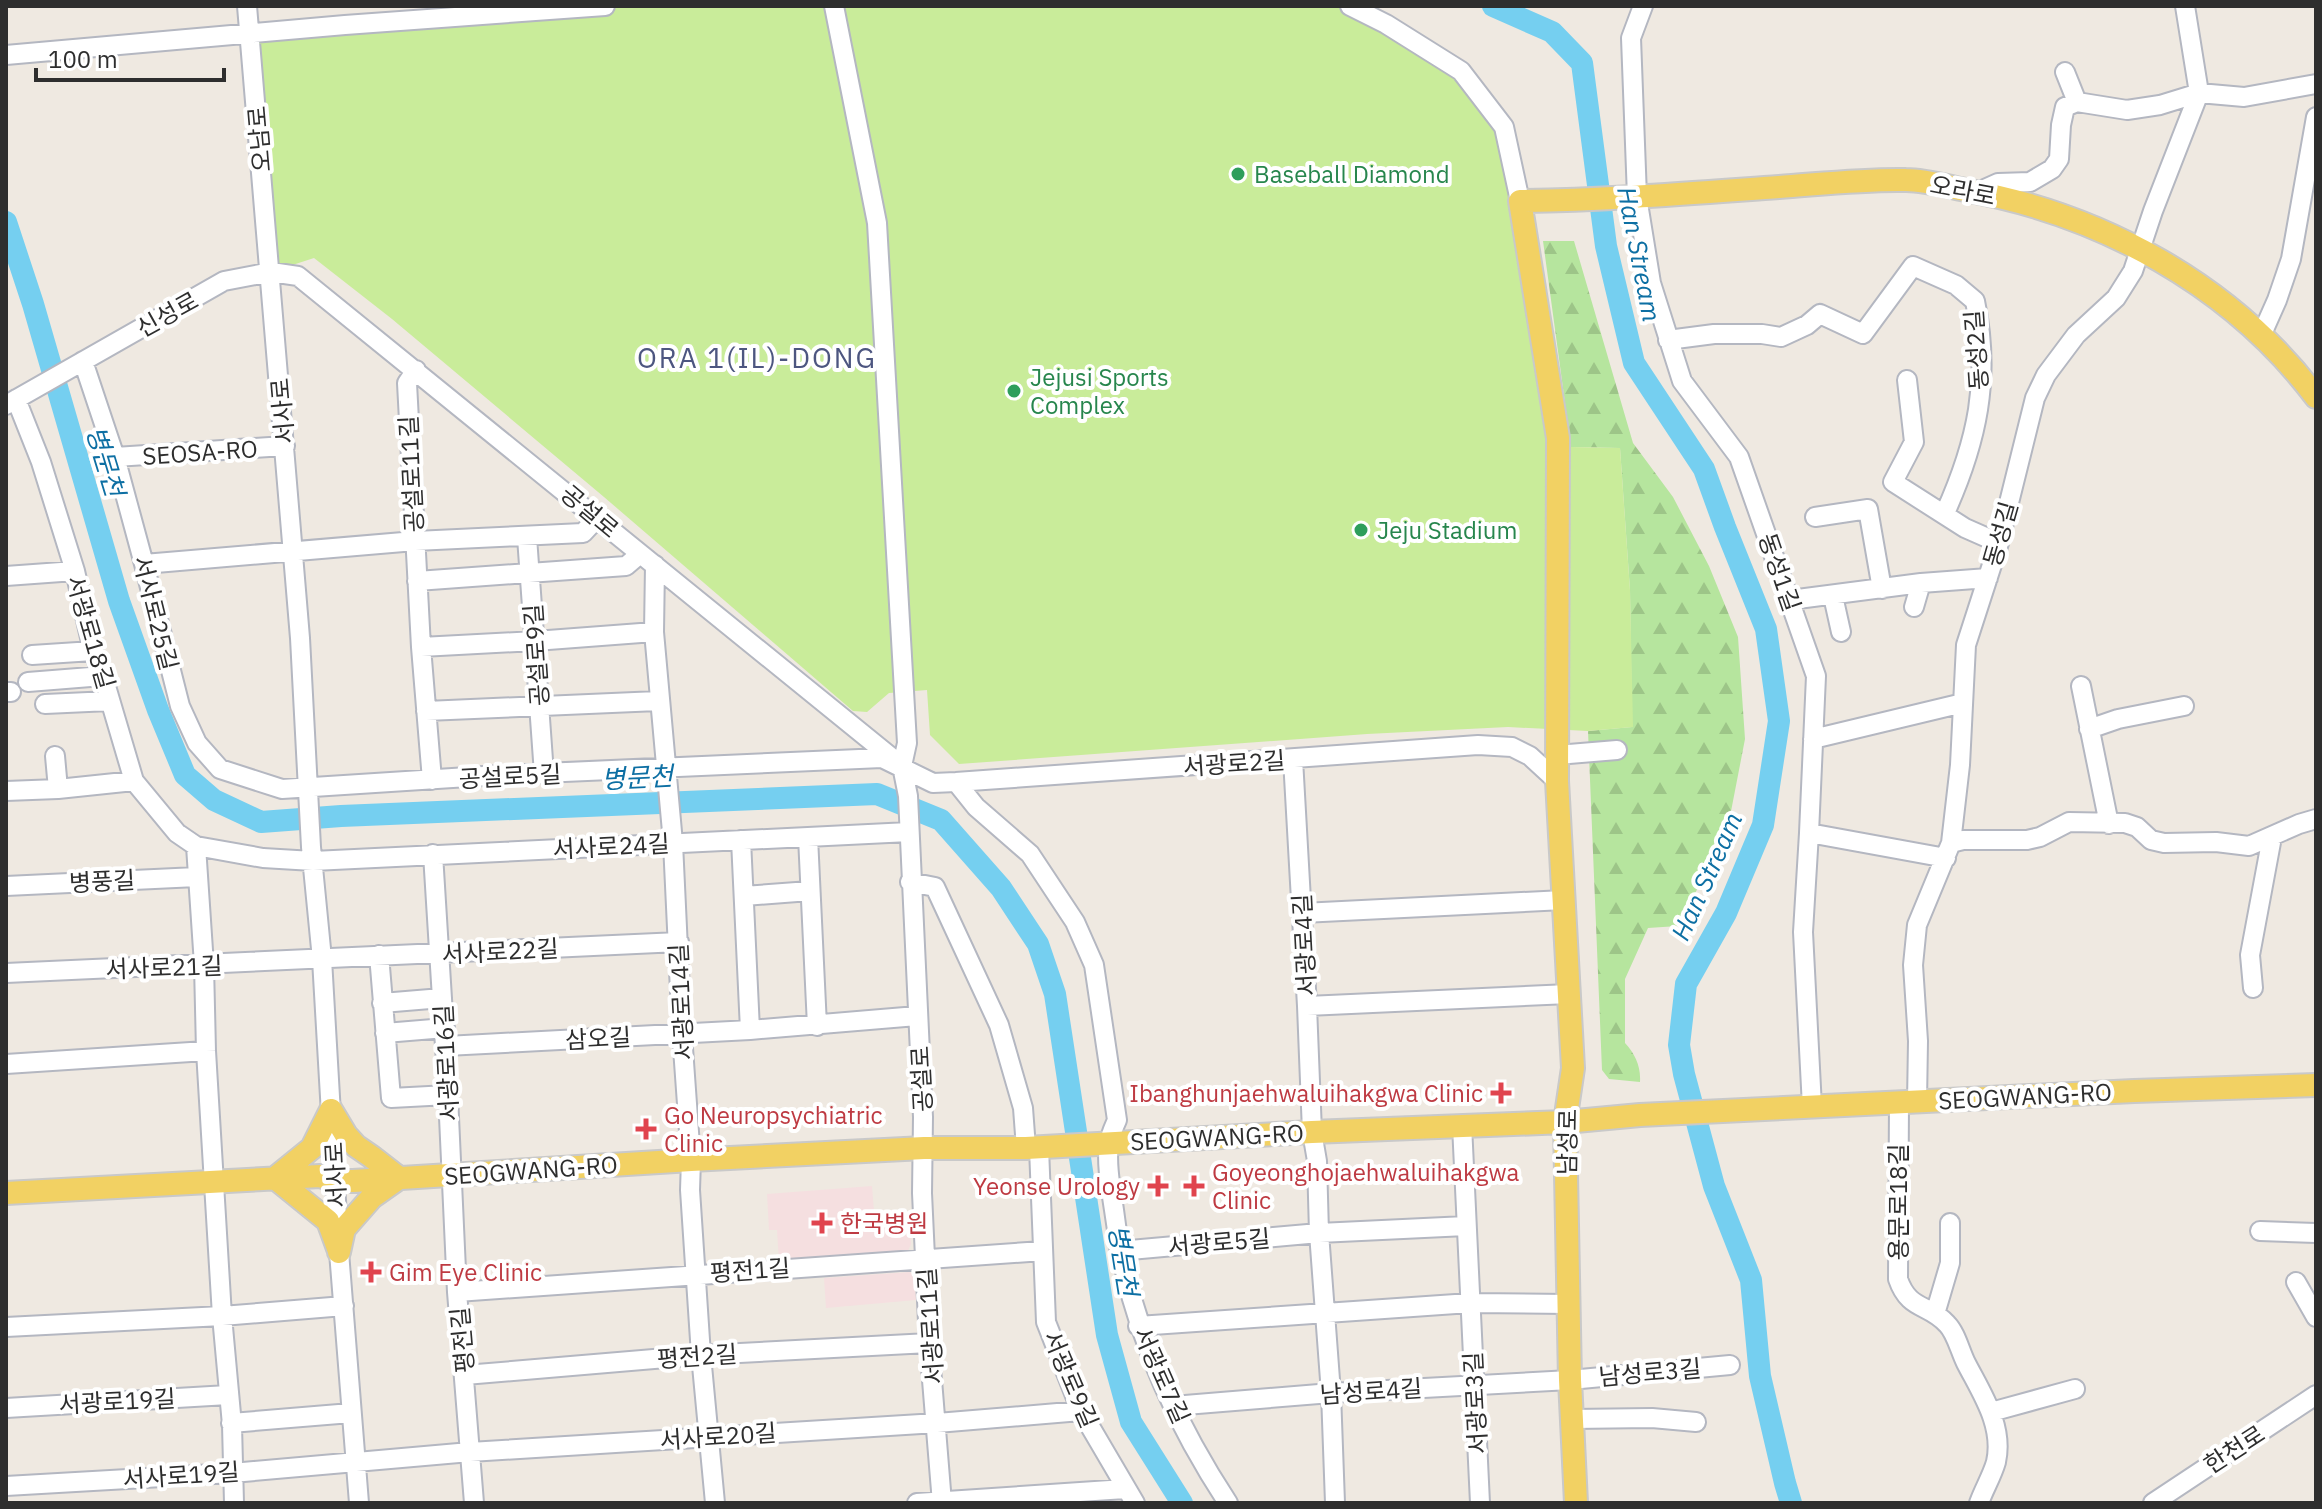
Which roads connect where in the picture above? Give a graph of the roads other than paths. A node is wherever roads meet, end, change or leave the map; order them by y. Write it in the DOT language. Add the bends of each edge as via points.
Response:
graph roads {
  1 [pos="247,6"];
  2 [pos="605,6"];
  3 [pos="834,6"];
  4 [pos="1350,6"];
  5 [pos="1643,6"];
  6 [pos="2185,6"];
  7 [pos="514,9"];
  8 [pos="250,34"];
  9 [pos="6,55"];
  10 [pos="2065,72"];
  11 [pos="2316,84"];
  12 [pos="2199,93"];
  13 [pos="2077,102"];
  14 [pos="2316,117"];
  15 [pos="1978,192"];
  16 [pos="1632,198"];
  17 [pos="1520,201"];
  18 [pos="2140,249"];
  19 [pos="271,272"];
  20 [pos="2261,336"];
  21 [pos="1668,340"];
  22 [pos="76,366"];
  23 [pos="416,370"];
  24 [pos="1907,380"];
  25 [pos="2316,397"];
  26 [pos="15,400"];
  27 [pos="285,446"];
  28 [pos="115,457"];
  29 [pos="1945,513"];
  30 [pos="598,517"];
  31 [pos="1815,517"];
  32 [pos="527,537"];
  33 [pos="415,541"];
  34 [pos="1999,543"];
  35 [pos="293,551"];
  36 [pos="648,560"];
  37 [pos="144,564"];
  38 [pos="75,571"];
  39 [pos="530,574"];
  40 [pos="6,576"];
  41 [pos="1988,578"];
  42 [pos="417,581"];
  43 [pos="1921,583"];
  44 [pos="1882,589"];
  45 [pos="1833,596"];
  46 [pos="1790,600"];
  47 [pos="1914,607"];
  48 [pos="654,632"];
  49 [pos="1841,632"];
  50 [pos="535,641"];
  51 [pos="421,647"];
  52 [pos="93,651"];
  53 [pos="32,655"];
  54 [pos="103,676"];
  55 [pos="28,682"];
  56 [pos="2081,686"];
  57 [pos="110,701"];
  58 [pos="658,701"];
  59 [pos="1963,703"];
  60 [pos="45,704"];
  61 [pos="539,706"];
  62 [pos="2184,706"];
  63 [pos="426,711"];
  64 [pos="2089,729"];
  65 [pos="1813,739"];
  66 [pos="1617,750"];
  67 [pos="1557,755"];
  68 [pos="55,756"];
  69 [pos="1293,759"];
  70 [pos="902,766"];
  71 [pos="544,774"];
  72 [pos="665,774"];
  73 [pos="432,780"];
  74 [pos="134,781"];
  75 [pos="1557,781"];
  76 [pos="956,782"];
  77 [pos="58,789"];
  78 [pos="6,791"];
  79 [pos="309,792"];
  80 [pos="2316,819"];
  81 [pos="2109,824"];
  82 [pos="909,832"];
  83 [pos="1809,833"];
  84 [pos="808,837"];
  85 [pos="2272,837"];
  86 [pos="672,839"];
  87 [pos="741,840"];
  88 [pos="196,846"];
  89 [pos="1948,851"];
  90 [pos="312,854"];
  91 [pos="433,854"];
  92 [pos="910,874"];
  93 [pos="197,877"];
  94 [pos="6,886"];
  95 [pos="810,891"];
  96 [pos="744,896"];
  97 [pos="1564,900"];
  98 [pos="1302,913"];
  99 [pos="679,942"];
  100 [pos="441,954"];
  101 [pos="379,955"];
  102 [pos="322,959"];
  103 [pos="204,965"];
  104 [pos="6,973"];
  105 [pos="2253,988"];
  106 [pos="1569,994"];
  107 [pos="442,998"];
  108 [pos="382,1003"];
  109 [pos="1307,1006"];
  110 [pos="917,1016"];
  111 [pos="817,1026"];
  112 [pos="750,1030"];
  113 [pos="385,1033"];
  114 [pos="682,1034"];
  115 [pos="445,1037"];
  116 [pos="206,1051"];
  117 [pos="6,1064"];
  118 [pos="2316,1085"];
  119 [pos="448,1095"];
  120 [pos="1908,1102"];
  121 [pos="1812,1107"];
  122 [pos="331,1110"];
  123 [pos="1565,1122"];
  124 [pos="1462,1125"];
  125 [pos="1312,1132"];
  126 [pos="1109,1143"];
  127 [pos="1040,1147"];
  128 [pos="924,1148"];
  129 [pos="691,1160"];
  130 [pos="451,1176"];
  131 [pos="275,1178"];
  132 [pos="399,1178"];
  133 [pos="335,1181"];
  134 [pos="214,1182"];
  135 [pos="6,1193"];
  136 [pos="1950,1223"];
  137 [pos="1466,1226"];
  138 [pos="2260,1231"];
  139 [pos="1319,1233"];
  140 [pos="2316,1233"];
  141 [pos="1043,1251"];
  142 [pos="1119,1251"];
  143 [pos="339,1252"];
  144 [pos="926,1260"];
  145 [pos="697,1274"];
  146 [pos="2296,1282"];
  147 [pos="457,1292"];
  148 [pos="1470,1303"];
  149 [pos="1568,1304"];
  150 [pos="344,1306"];
  151 [pos="1324,1312"];
  152 [pos="1935,1314"];
  153 [pos="222,1316"];
  154 [pos="2316,1317"];
  155 [pos="1138,1326"];
  156 [pos="6,1327"];
  157 [pos="929,1343"];
  158 [pos="701,1355"];
  159 [pos="1730,1365"];
  160 [pos="465,1375"];
  161 [pos="1570,1380"];
  162 [pos="1475,1384"];
  163 [pos="2075,1389"];
  164 [pos="1331,1393"];
  165 [pos="228,1395"];
  166 [pos="2316,1395"];
  167 [pos="1173,1406"];
  168 [pos="6,1408"];
  169 [pos="1081,1411"];
  170 [pos="1991,1412"];
  171 [pos="351,1413"];
  172 [pos="1572,1419"];
  173 [pos="1696,1422"];
  174 [pos="231,1423"];
  175 [pos="937,1423"];
  176 [pos="709,1436"];
  177 [pos="470,1452"];
  178 [pos="356,1461"];
  179 [pos="232,1473"];
  180 [pos="6,1486"];
  181 [pos="1130,1496"];
  182 [pos="2175,1497"];
  183 [pos="942,1502"];
  184 [pos="234,1503"];
  185 [pos="359,1503"];
  186 [pos="474,1503"];
  187 [pos="715,1503"];
  188 [pos="917,1503"];
  189 [pos="1228,1503"];
  190 [pos="1335,1503"];
  191 [pos="1480,1503"];
  192 [pos="1576,1503"];
  193 [pos="1979,1503"];
  194 [pos="2153,1503"];
  1 -- 8 [label="street, 오남로"];
  2 -- 7 [label="street"];
  3 -- 70 [label="street, 공설로" via="877,223 907,743"];
  4 -- 17 [label="street" via="1461,71 1504,127"];
  5 -- 16 [label="street, 동성1길" via="1631,38"];
  6 -- 12 [label="street, 동성길"];
  7 -- 8 [label="street"];
  8 -- 9 [label="street"];
  8 -- 19 [label="street, 오남로"];
  10 -- 13 [label="street"];
  11 -- 12 [label="street" via="2244,97"];
  12 -- 13 [label="street" via="2127,110"];
  12 -- 18 [label="street, 동성길"];
  13 -- 15 [label="street" via="2065,107 2059,159 2052,169 2030,182 1998,183"];
  14 -- 20 [label="street" via="2291,259"];
  15 -- 16 [label="main road, 오라로" via="1908,180"];
  15 -- 18 [label="main road, 오라로" via="2062,215"];
  16 -- 17 [label="main road, 오라로"];
  16 -- 21 [label="street, 동성1길"];
  17 -- 67 [label="main road, 남성로" via="1558,438"];
  18 -- 20 [label="main road, 오라로" via="2207,290"];
  18 -- 34 [label="street, 동성길" via="2116,298 2076,335 2046,375 2035,398"];
  19 -- 22 [label="street, 신성로" via="224,281"];
  19 -- 23 [label="street, 공설로" via="298,276"];
  19 -- 27 [label="street, 서사로"];
  20 -- 25 [label="main road, 오라로"];
  21 -- 29 [label="street, 동성2길" via="1714,334 1781,337 1820,314 1863,334 1913,266 1956,285 1977,309 1980,404 1971,448"];
  21 -- 46 [label="street, 동성1길" via="1682,381 1739,457"];
  22 -- 26 [label="street, 신성로"];
  22 -- 28 [label="street, 서사로25길"];
  23 -- 30 [label="street, 공설로"];
  23 -- 33 [label="street, 공설로11길" via="407,383"];
  24 -- 29 [label="street" via="1914,442 1893,482"];
  26 -- 38 [label="street, 서광로18길" via="41,462"];
  27 -- 28 [label="street, SEOSA-RO"];
  27 -- 35 [label="street, 서사로"];
  28 -- 37 [label="street, 서사로25길"];
  29 -- 34 [label="street"];
  30 -- 32 [label="street" via="583,533"];
  30 -- 36 [label="street, 공설로"];
  31 -- 44 [label="street" via="1868,509"];
  32 -- 33 [label="street"];
  32 -- 39 [label="street, 공설로9길"];
  33 -- 35 [label="street"];
  33 -- 42 [label="street, 공설로11길"];
  34 -- 41 [label="street, 동성길"];
  35 -- 37 [label="street"];
  35 -- 79 [label="street, 서사로"];
  36 -- 39 [label="street"];
  36 -- 48 [label="street, 서광로14길"];
  36 -- 70 [label="street, 공설로"];
  37 -- 79 [label="street, 서사로25길" via="180,706 197,743 220,769"];
  38 -- 40 [label="street"];
  38 -- 52 [label="street, 서광로18길"];
  39 -- 42 [label="street"];
  39 -- 50 [label="street, 공설로9길"];
  41 -- 43 [label="street"];
  41 -- 59 [label="street, 동성길" via="1966,645"];
  42 -- 51 [label="street, 공설로11길"];
  43 -- 44 [label="street"];
  43 -- 47 [label="street"];
  44 -- 45 [label="street"];
  45 -- 46 [label="street"];
  45 -- 49 [label="street"];
  46 -- 65 [label="street, 동성1길" via="1816,676"];
  48 -- 50 [label="street"];
  48 -- 58 [label="street, 서광로14길"];
  50 -- 51 [label="street"];
  50 -- 61 [label="street, 공설로9길"];
  51 -- 63 [label="street, 공설로11길"];
  52 -- 53 [label="street"];
  52 -- 54 [label="street, 서광로18길"];
  54 -- 55 [label="street"];
  54 -- 57 [label="street, 서광로18길"];
  56 -- 64 [label="street"];
  57 -- 60 [label="street"];
  57 -- 74 [label="street, 서광로18길"];
  58 -- 61 [label="street"];
  58 -- 72 [label="street, 서광로14길"];
  59 -- 65 [label="street"];
  59 -- 89 [label="street, 동성길"];
  61 -- 63 [label="street"];
  61 -- 71 [label="street, 공설로9길"];
  62 -- 64 [label="street"];
  63 -- 73 [label="street, 공설로11길"];
  64 -- 81 [label="street"];
  65 -- 83 [label="street, 동성1길"];
  66 -- 67 [label="street"];
  67 -- 75 [label="main road, 남성로"];
  68 -- 77 [label="street"];
  69 -- 75 [label="street, 서광로2길" via="1512,747"];
  69 -- 76 [label="street, 서광로2길"];
  69 -- 98 [label="street, 서광로4길"];
  70 -- 72 [label="street, 공설로5길" via="882,758"];
  70 -- 76 [label="street, 서광로2길" via="933,783"];
  70 -- 82 [label="street, 공설로"];
  71 -- 72 [label="street, 공설로5길"];
  71 -- 73 [label="street, 공설로5길"];
  72 -- 86 [label="street, 서광로14길"];
  73 -- 79 [label="street, 공설로5길"];
  74 -- 77 [label="street"];
  74 -- 88 [label="street, 서광로18길" via="177,833"];
  75 -- 97 [label="main road, 남성로"];
  76 -- 126 [label="street, SEOGWANG-RO" via="1030,854 1075,922 1094,965 1117,1120"];
  77 -- 78 [label="street"];
  79 -- 90 [label="street, 서사로"];
  80 -- 85 [label="street"];
  81 -- 85 [label="street" via="2137,827 2151,840 2164,843 2249,846"];
  81 -- 89 [label="street" via="2069,822 2040,837 1963,840"];
  82 -- 84 [label="street, 서사로24길"];
  82 -- 92 [label="street, 공설로"];
  83 -- 89 [label="street"];
  83 -- 121 [label="street, 동성1길" via="1803,932"];
  84 -- 87 [label="street, 서사로24길"];
  84 -- 95 [label="street"];
  85 -- 105 [label="street" via="2250,955"];
  86 -- 87 [label="street, 서사로24길"];
  86 -- 91 [label="street, 서사로24길"];
  86 -- 99 [label="street, 서광로14길"];
  87 -- 96 [label="street"];
  88 -- 90 [label="street" via="263,858"];
  88 -- 93 [label="street"];
  89 -- 120 [label="street, 동성길" via="1917,925 1913,965 1918,1041"];
  90 -- 91 [label="street, 서사로24길"];
  90 -- 102 [label="street, 서사로"];
  91 -- 100 [label="street, 서광로16길"];
  92 -- 110 [label="street, 공설로"];
  92 -- 127 [label="street, 서광로9길" via="935,887 999,1025"];
  93 -- 94 [label="street, 병풍길"];
  93 -- 103 [label="street"];
  95 -- 96 [label="street"];
  95 -- 111 [label="street"];
  96 -- 112 [label="street"];
  97 -- 98 [label="street"];
  97 -- 106 [label="main road, 남성로"];
  98 -- 109 [label="street, 서광로4길"];
  99 -- 100 [label="street, 서사로22길"];
  99 -- 114 [label="street, 서광로14길"];
  100 -- 101 [label="street, 서사로22길"];
  100 -- 107 [label="street, 서광로16길"];
  101 -- 102 [label="street, 서사로22길"];
  101 -- 108 [label="street"];
  102 -- 103 [label="street, 서사로21길"];
  102 -- 122 [label="street, 서사로"];
  103 -- 104 [label="street, 서사로21길"];
  103 -- 116 [label="street"];
  106 -- 109 [label="street"];
  106 -- 123 [label="main road, 남성로" via="1573,1068"];
  107 -- 108 [label="street"];
  107 -- 115 [label="street, 서광로16길"];
  108 -- 113 [label="street"];
  109 -- 125 [label="street, 서광로4길"];
  110 -- 111 [label="street, 삼오길"];
  110 -- 128 [label="street, 공설로"];
  111 -- 112 [label="street, 삼오길"];
  112 -- 114 [label="street, 삼오길"];
  113 -- 115 [label="street, 삼오길"];
  113 -- 119 [label="street" via="391,1098"];
  114 -- 115 [label="street, 삼오길"];
  114 -- 129 [label="street, 서광로14길"];
  115 -- 119 [label="street, 서광로16길"];
  116 -- 117 [label="street"];
  116 -- 134 [label="street"];
  118 -- 120 [label="main road, SEOGWANG-RO"];
  119 -- 130 [label="street, 서광로16길"];
  120 -- 121 [label="main road, SEOGWANG-RO"];
  120 -- 152 [label="street, 용문로18길" via="1898,1279 1913,1303"];
  121 -- 123 [label="main road, SEOGWANG-RO"];
  122 -- 131 [label="main road" via="312,1148"];
  122 -- 132 [label="main road" via="356,1146"];
  122 -- 133 [label="street, 서사로"];
  123 -- 124 [label="main road, SEOGWANG-RO"];
  123 -- 149 [label="main road, 남성로"];
  124 -- 125 [label="main road, SEOGWANG-RO"];
  124 -- 137 [label="street, 서광로3길"];
  125 -- 126 [label="main road, SEOGWANG-RO"];
  125 -- 139 [label="street"];
  126 -- 127 [label="main road, SEOGWANG-RO"];
  126 -- 142 [label="street, 서광로7길"];
  127 -- 128 [label="main road, SEOGWANG-RO"];
  127 -- 141 [label="street, 서광로9길"];
  128 -- 129 [label="main road, SEOGWANG-RO"];
  128 -- 144 [label="street, 서광로11길"];
  129 -- 130 [label="main road, SEOGWANG-RO"];
  129 -- 145 [label="street, 서광로14길"];
  130 -- 132 [label="main road, SEOGWANG-RO"];
  130 -- 147 [label="street, 평전길"];
  131 -- 133 [label="main road, SEOGWANG-RO" via="320,1176"];
  131 -- 134 [label="main road, SEOGWANG-RO"];
  131 -- 143 [label="main road" via="328,1221"];
  132 -- 133 [label="main road, SEOGWANG-RO"];
  132 -- 143 [label="main road" via="372,1197 344,1229"];
  133 -- 143 [label="street, 서사로"];
  134 -- 135 [label="main road, SEOGWANG-RO"];
  134 -- 153 [label="street"];
  136 -- 152 [label="street" via="1950,1263"];
  137 -- 139 [label="street, 서광로5길"];
  137 -- 148 [label="street, 서광로3길"];
  138 -- 140 [label="street"];
  139 -- 142 [label="street, 서광로5길"];
  139 -- 151 [label="street"];
  141 -- 144 [label="street, 평전1길"];
  141 -- 169 [label="street, 서광로9길" via="1046,1322"];
  142 -- 155 [label="street, 서광로7길"];
  143 -- 150 [label="street, 서사로"];
  144 -- 145 [label="street, 평전1길"];
  144 -- 157 [label="street, 서광로11길"];
  145 -- 147 [label="street, 평전1길"];
  145 -- 158 [label="street, 서광로14길"];
  146 -- 154 [label="street"];
  147 -- 160 [label="street, 평전길"];
  148 -- 149 [label="street"];
  148 -- 151 [label="street"];
  148 -- 162 [label="street, 서광로3길"];
  149 -- 161 [label="main road, 남성로"];
  150 -- 153 [label="street"];
  150 -- 171 [label="street, 서사로"];
  151 -- 155 [label="street"];
  151 -- 164 [label="street"];
  152 -- 170 [label="street, 용문로18길" via="1949,1325"];
  153 -- 156 [label="street"];
  153 -- 165 [label="street"];
  155 -- 167 [label="street, 서광로7길"];
  157 -- 158 [label="street, 평전2길"];
  157 -- 175 [label="street, 서광로11길"];
  158 -- 160 [label="street, 평전2길"];
  158 -- 176 [label="street, 서광로14길"];
  159 -- 161 [label="street, 남성로3길"];
  160 -- 177 [label="street, 평전길"];
  161 -- 162 [label="street, 남성로4길"];
  161 -- 172 [label="main road, 남성로"];
  162 -- 164 [label="street, 남성로4길"];
  162 -- 191 [label="street, 서광로3길"];
  163 -- 170 [label="street"];
  164 -- 167 [label="street, 남성로4길"];
  164 -- 190 [label="street"];
  165 -- 168 [label="street, 서광로19길"];
  165 -- 174 [label="street"];
  166 -- 182 [label="street, 한천로"];
  167 -- 189 [label="street, 서광로7길"];
  169 -- 175 [label="street, 서사로20길"];
  169 -- 181 [label="street, 서광로9길"];
  170 -- 193 [label="street, 용문로18길" via="1995,1464"];
  171 -- 174 [label="street"];
  171 -- 178 [label="street, 서사로"];
  172 -- 173 [label="street"];
  172 -- 192 [label="main road, 남성로"];
  174 -- 179 [label="street"];
  175 -- 176 [label="street, 서사로20길"];
  175 -- 183 [label="street, 서광로11길"];
  176 -- 177 [label="street, 서사로20길"];
  176 -- 187 [label="street, 서광로14길"];
  177 -- 178 [label="street, 서사로20길"];
  177 -- 186 [label="street, 평전길"];
  178 -- 179 [label="street, 서사로19길"];
  178 -- 185 [label="street, 서사로"];
  179 -- 180 [label="street, 서사로19길"];
  179 -- 184 [label="street"];
  181 -- 183 [label="street"];
  182 -- 194 [label="street, 한천로"];
  183 -- 188 [label="street"];
}
